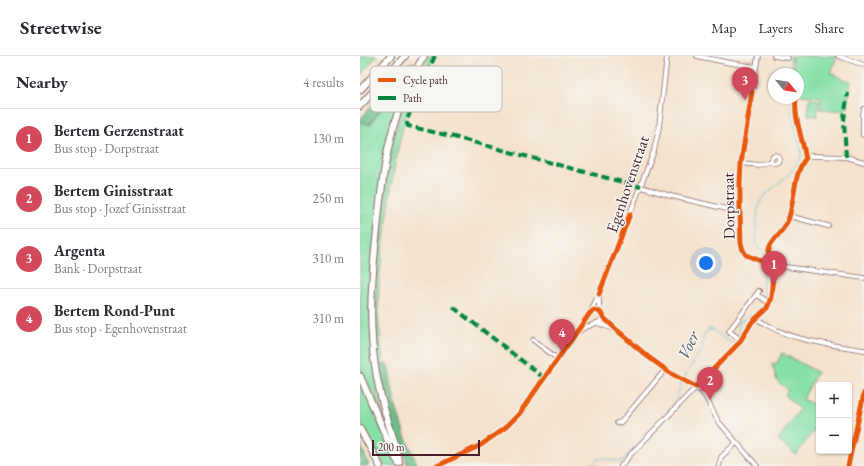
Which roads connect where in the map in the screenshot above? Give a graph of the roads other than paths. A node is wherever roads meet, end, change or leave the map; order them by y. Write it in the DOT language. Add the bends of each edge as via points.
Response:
graph roads {
  1 [pos="391,56"];
  2 [pos="405,56"];
  3 [pos="424,56"];
  4 [pos="667,56"];
  5 [pos="697,56"];
  6 [pos="758,56"];
  7 [pos="774,56"];
  8 [pos="838,56"];
  9 [pos="788,58"];
  10 [pos="864,65"];
  11 [pos="382,66"];
  12 [pos="396,66"];
  13 [pos="419,66"];
  14 [pos="756,67"];
  15 [pos="370,79"];
  16 [pos="360,90"];
  17 [pos="370,95"];
  18 [pos="360,106"];
  19 [pos="864,109"];
  20 [pos="397,112"];
  21 [pos="863,135"];
  22 [pos="771,161"];
  23 [pos="864,162"];
  24 [pos="741,163"];
  25 [pos="641,187"];
  26 [pos="740,212"];
  27 [pos="789,216"];
  28 [pos="828,226"];
  29 [pos="769,266"];
  30 [pos="864,278"];
  31 [pos="599,294"];
  32 [pos="767,302"];
  33 [pos="589,314"];
  34 [pos="601,314"];
  35 [pos="756,318"];
  36 [pos="596,324"];
  37 [pos="618,331"];
  38 [pos="576,334"];
  39 [pos="738,338"];
  40 [pos="533,340"];
  41 [pos="864,350"];
  42 [pos="558,359"];
  43 [pos="665,370"];
  44 [pos="360,376"];
  45 [pos="696,387"];
  46 [pos="864,393"];
  47 [pos="617,423"];
  48 [pos="360,429"];
  49 [pos="736,443"];
  50 [pos="400,465"];
  51 [pos="380,466"];
  52 [pos="437,466"];
  53 [pos="621,466"];
  54 [pos="719,466"];
  55 [pos="757,466"];
  56 [pos="848,466"];
  1 -- 11 [label="highway"];
  2 -- 12 [label="highway"];
  3 -- 13 [label="highway"];
  4 -- 25 [label="street, Egenhovenstraat" via="659,127 654,151"];
  5 -- 14 [label="street"];
  6 -- 14 [label="street, Dorpstraat"];
  7 -- 9 [label="street"];
  8 -- 10 [label="street"];
  14 -- 24 [label="street, Dorpstraat"];
  15 -- 16 [label="highway"];
  17 -- 18 [label="highway"];
  19 -- 21 [label="street"];
  20 -- 50 [label="highway" via="381,189 371,312 380,394"];
  22 -- 24 [label="street" via="759,165"];
  23 -- 27 [label="street" via="846,157 806,158 798,173"];
  24 -- 26 [label="street, Dorpstraat"];
  25 -- 26 [label="street"];
  25 -- 31 [label="street, Egenhovenstraat"];
  26 -- 29 [label="street, Dorpstraat" via="743,250 748,256"];
  27 -- 28 [label="street"];
  27 -- 29 [label="street" via="784,228 770,247"];
  29 -- 30 [label="street"];
  29 -- 32 [label="street" via="773,276 771,297"];
  31 -- 33 [label="street, Egenhovenstraat"];
  31 -- 34 [label="street, Egenhovenstraat"];
  32 -- 35 [label="street" via="765,310"];
  32 -- 39 [label="street" via="758,293 729,331"];
  33 -- 34 [label="street" via="594,310"];
  33 -- 36 [label="street" via="590,321"];
  33 -- 38 [label="street, Egenhovenstraat"];
  34 -- 36 [label="street" via="601,321"];
  34 -- 37 [label="street"];
  35 -- 41 [label="street" via="792,337"];
  35 -- 45 [label="street" via="739,342"];
  36 -- 37 [label="street"];
  36 -- 38 [label="street, Egenhovenstraat"];
  37 -- 43 [label="street"];
  38 -- 42 [label="street, Egenhovenstraat"];
  40 -- 42 [label="street"];
  42 -- 52 [label="street, Egenhovenstraat" via="519,414 506,427 481,445"];
  43 -- 45 [label="street"];
  43 -- 47 [label="street" via="621,422"];
  44 -- 50 [label="highway"];
  45 -- 49 [label="street" via="705,395 718,421"];
  45 -- 53 [label="street"];
  46 -- 56 [label="main road"];
  48 -- 51 [label="highway"];
  49 -- 54 [label="street" via="721,457"];
  49 -- 55 [label="street"];
}
